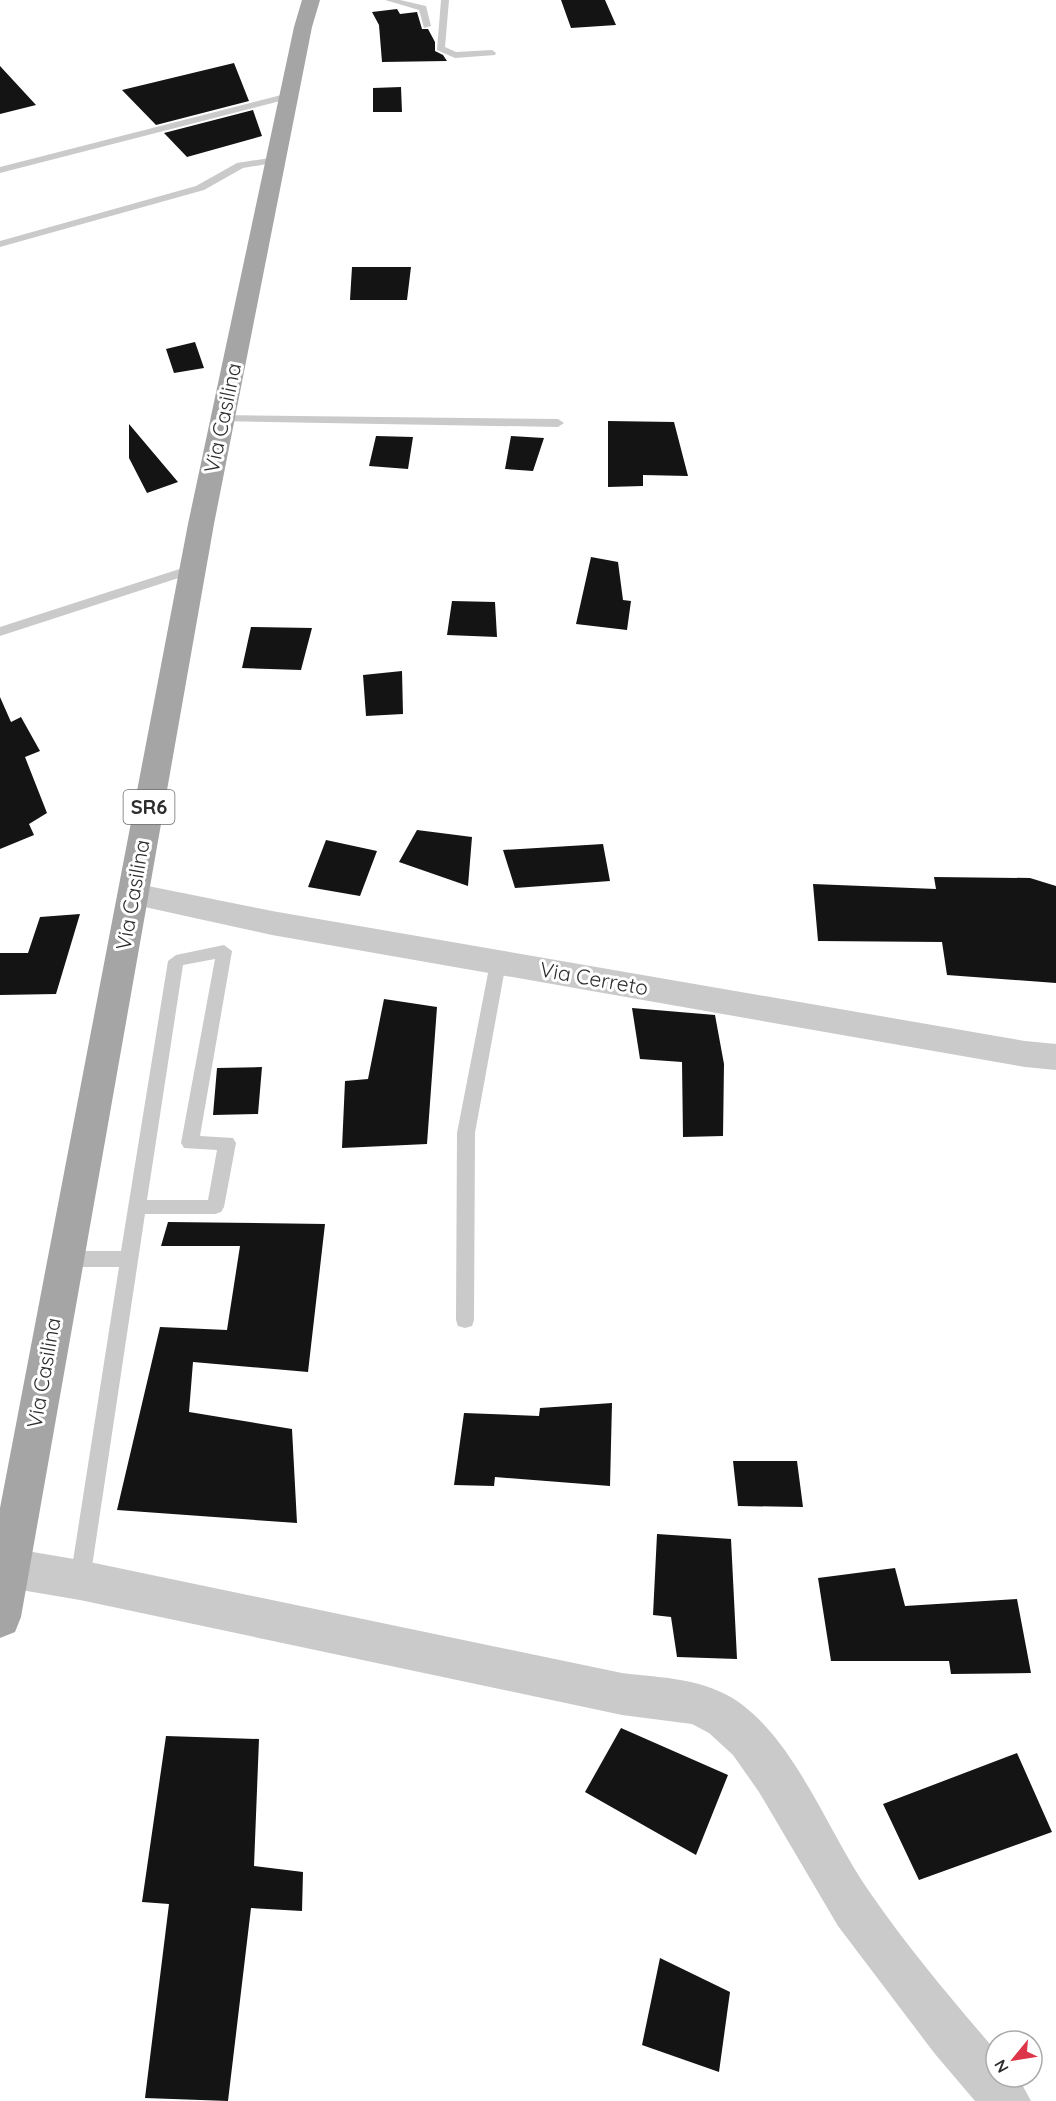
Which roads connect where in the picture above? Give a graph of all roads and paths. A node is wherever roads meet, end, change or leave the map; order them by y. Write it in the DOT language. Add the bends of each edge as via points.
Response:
graph roads {
  1 [pos="311,0"];
  2 [pos="389,0"];
  3 [pos="445,0"];
  4 [pos="427,26"];
  5 [pos="492,53"];
  6 [pos="289,96"];
  7 [pos="276,160"];
  8 [pos="0,170"];
  9 [pos="0,244"];
  10 [pos="222,419"];
  11 [pos="558,423"];
  12 [pos="192,569"];
  13 [pos="0,632"];
  14 [pos="133,894"];
  15 [pos="498,963"];
  16 [pos="1056,1057"];
  17 [pos="137,1207"];
  18 [pos="65,1259"];
  19 [pos="129,1259"];
  20 [pos="465,1320"];
  21 [pos="9,1568"];
  22 [pos="80,1580"];
  23 [pos="0,1617"];
  24 [pos="1007,2101"];
  1 -- 6 [label="main road, Via Casilina / SR6"];
  2 -- 4 [label="lane" via="423,8"];
  3 -- 5 [label="lane" via="440,48 455,55"];
  6 -- 7 [label="main road, Via Casilina / SR6"];
  6 -- 8 [label="lane"];
  7 -- 9 [label="lane" via="240,165 200,188"];
  7 -- 10 [label="main road, Via Casilina / SR6"];
  10 -- 11 [label="lane"];
  10 -- 12 [label="main road, Via Casilina / SR6"];
  12 -- 13 [label="lane"];
  12 -- 14 [label="main road, Via Casilina / SR6"];
  14 -- 15 [label="street, Via Cerreto"];
  14 -- 18 [label="main road, Via Casilina / SR6"];
  15 -- 16 [label="street, Via Cerreto"];
  15 -- 20 [label="lane" via="466,1133"];
  17 -- 17 [label="lane" via="176,961 224,951 190,1143 227,1143 215,1207"];
  17 -- 19 [label="lane"];
  18 -- 19 [label="lane"];
  18 -- 21 [label="main road, Via Casilina / SR6"];
  19 -- 22 [label="lane"];
  21 -- 22 [label="street"];
  21 -- 23 [label="main road, Via Casilina / SR6"];
  22 -- 24 [label="street" via="622,1694 697,1703 724,1718 748,1740 775,1776 854,1910"];
}
